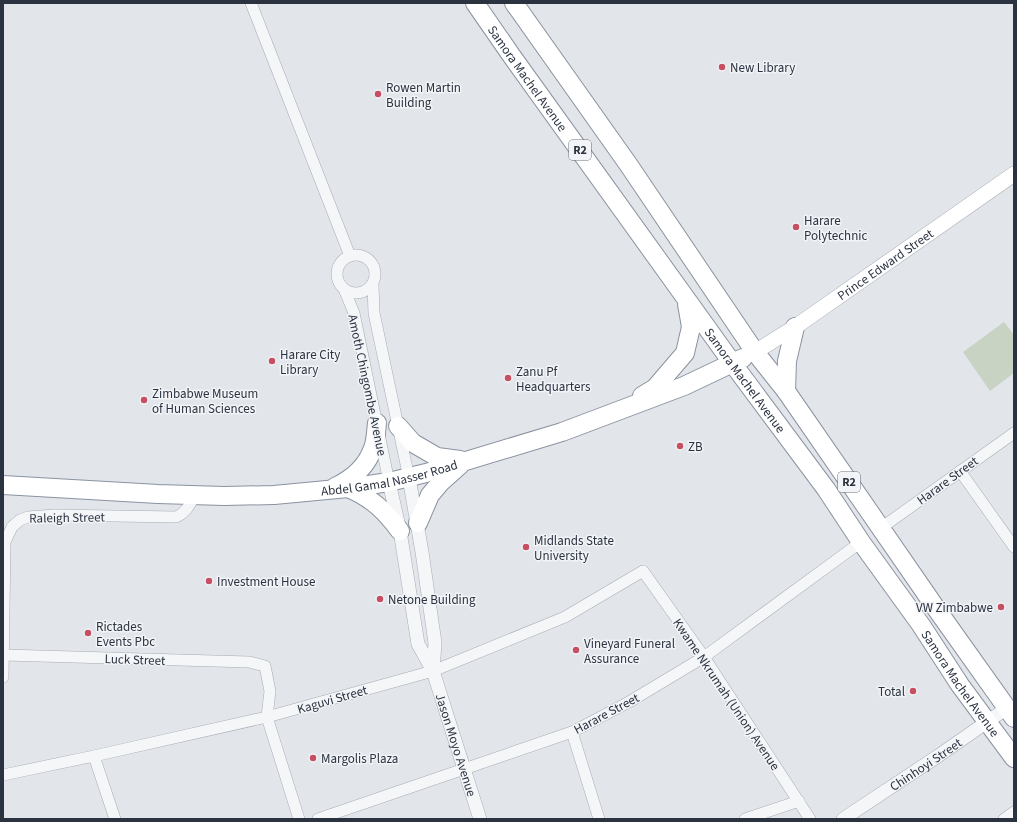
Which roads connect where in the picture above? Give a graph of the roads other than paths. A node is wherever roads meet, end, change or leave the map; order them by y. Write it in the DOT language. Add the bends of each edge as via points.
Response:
graph roads {
  1 [pos="251,3"];
  2 [pos="475,3"];
  3 [pos="514,3"];
  4 [pos="1014,174"];
  5 [pos="350,256"];
  6 [pos="373,285"];
  7 [pos="344,289"];
  8 [pos="686,297"];
  9 [pos="795,327"];
  10 [pos="755,352"];
  11 [pos="733,364"];
  12 [pos="786,391"];
  13 [pos="623,409"];
  14 [pos="377,423"];
  15 [pos="398,426"];
  16 [pos="1014,433"];
  17 [pos="465,461"];
  18 [pos="960,471"];
  19 [pos="409,478"];
  20 [pos="389,482"];
  21 [pos="3,485"];
  22 [pos="348,488"];
  23 [pos="329,490"];
  24 [pos="195,495"];
  25 [pos="418,523"];
  26 [pos="881,528"];
  27 [pos="400,531"];
  28 [pos="861,542"];
  29 [pos="1014,547"];
  30 [pos="643,571"];
  31 [pos="4,655"];
  32 [pos="704,657"];
  33 [pos="433,671"];
  34 [pos="3,677"];
  35 [pos="1010,713"];
  36 [pos="267,717"];
  37 [pos="987,721"];
  38 [pos="572,732"];
  39 [pos="94,756"];
  40 [pos="1014,758"];
  41 [pos="464,770"];
  42 [pos="3,775"];
  43 [pos="799,801"];
  44 [pos="1014,812"];
  45 [pos="115,819"];
  46 [pos="299,819"];
  47 [pos="318,819"];
  48 [pos="480,819"];
  49 [pos="599,819"];
  50 [pos="744,819"];
  51 [pos="810,819"];
  52 [pos="843,819"];
  53 [pos="1004,819"];
  1 -- 5 [label="street"];
  2 -- 8 [label="highway, Samora Machel Avenue / R2"];
  3 -- 10 [label="highway, Samora Machel Avenue / R2" via="628,164"];
  4 -- 9 [label="main road, Prince Edward Street"];
  5 -- 6 [label="street" via="361,256 371,263 375,272"];
  5 -- 7 [label="street" via="340,263 338,269 339,283"];
  6 -- 7 [label="street" via="357,294"];
  6 -- 15 [label="street, Amoth Chingombe Avenue" via="374,313"];
  7 -- 14 [label="street, Amoth Chingombe Avenue" via="354,314"];
  8 -- 11 [label="highway, Samora Machel Avenue / R2"];
  8 -- 13 [label="highway" via="691,327 685,353 655,388"];
  9 -- 10 [label="main road, Prince Edward Street"];
  9 -- 12 [label="highway" via="787,361"];
  10 -- 11 [label="highway, Abdel Gamal Nasser Road"];
  10 -- 12 [label="highway, Samora Machel Avenue / R2"];
  11 -- 13 [label="highway, Abdel Gamal Nasser Road"];
  11 -- 28 [label="highway, Samora Machel Avenue / R2" via="826,489"];
  12 -- 26 [label="highway, Samora Machel Avenue / R2"];
  13 -- 17 [label="highway, Abdel Gamal Nasser Road" via="562,432"];
  14 -- 20 [label="street, Amoth Chingombe Avenue"];
  14 -- 23 [label="highway" via="374,448 362,468 348,481"];
  15 -- 17 [label="highway" via="413,443 437,457"];
  15 -- 19 [label="street, Amoth Chingombe Avenue"];
  16 -- 18 [label="street, Harare Street"];
  17 -- 19 [label="highway, Abdel Gamal Nasser Road"];
  17 -- 25 [label="highway" via="430,495"];
  18 -- 26 [label="street, Harare Street"];
  18 -- 29 [label="street"];
  19 -- 20 [label="highway, Abdel Gamal Nasser Road"];
  19 -- 25 [label="street, Jason Moyo Avenue"];
  20 -- 22 [label="highway, Abdel Gamal Nasser Road"];
  20 -- 27 [label="street, Jason Moyo Avenue"];
  21 -- 24 [label="highway, Abdel Gamal Nasser Road"];
  22 -- 23 [label="highway, Abdel Gamal Nasser Road"];
  22 -- 27 [label="highway" via="363,494 386,513"];
  23 -- 24 [label="highway, Abdel Gamal Nasser Road" via="274,495"];
  24 -- 31 [label="street, Raleigh Street" via="185,512 176,517 55,515 28,516 20,520 12,527 5,542"];
  25 -- 33 [label="street, Jason Moyo Avenue" via="435,643"];
  26 -- 35 [label="highway, Samora Machel Avenue / R2"];
  27 -- 33 [label="street, Jason Moyo Avenue" via="418,644"];
  28 -- 32 [label="street, Harare Street"];
  28 -- 37 [label="highway, Samora Machel Avenue / R2"];
  30 -- 32 [label="street, Kwame Nkrumah (Union) Avenue"];
  30 -- 33 [label="street, Kaguvi Street" via="565,617"];
  31 -- 34 [label="street, Raleigh Street"];
  31 -- 36 [label="street, Luck Street" via="249,662 265,666 270,691"];
  32 -- 38 [label="street, Harare Street" via="629,702"];
  32 -- 43 [label="street, Kwame Nkrumah (Union) Avenue"];
  33 -- 36 [label="street, Kaguvi Street"];
  33 -- 41 [label="street, Jason Moyo Avenue"];
  35 -- 37 [label="street, Chinhoyi Street"];
  36 -- 39 [label="street, Kaguvi Street"];
  36 -- 46 [label="street"];
  37 -- 40 [label="highway, Samora Machel Avenue / R2"];
  37 -- 52 [label="street, Chinhoyi Street"];
  38 -- 41 [label="street, Harare Street"];
  38 -- 49 [label="street"];
  39 -- 42 [label="street, Kaguvi Street"];
  39 -- 45 [label="street"];
  41 -- 47 [label="street, Harare Street"];
  41 -- 48 [label="street, Jason Moyo Avenue"];
  43 -- 50 [label="street"];
  43 -- 51 [label="street, Kwame Nkrumah (Union) Avenue"];
  44 -- 53 [label="street"];
}
